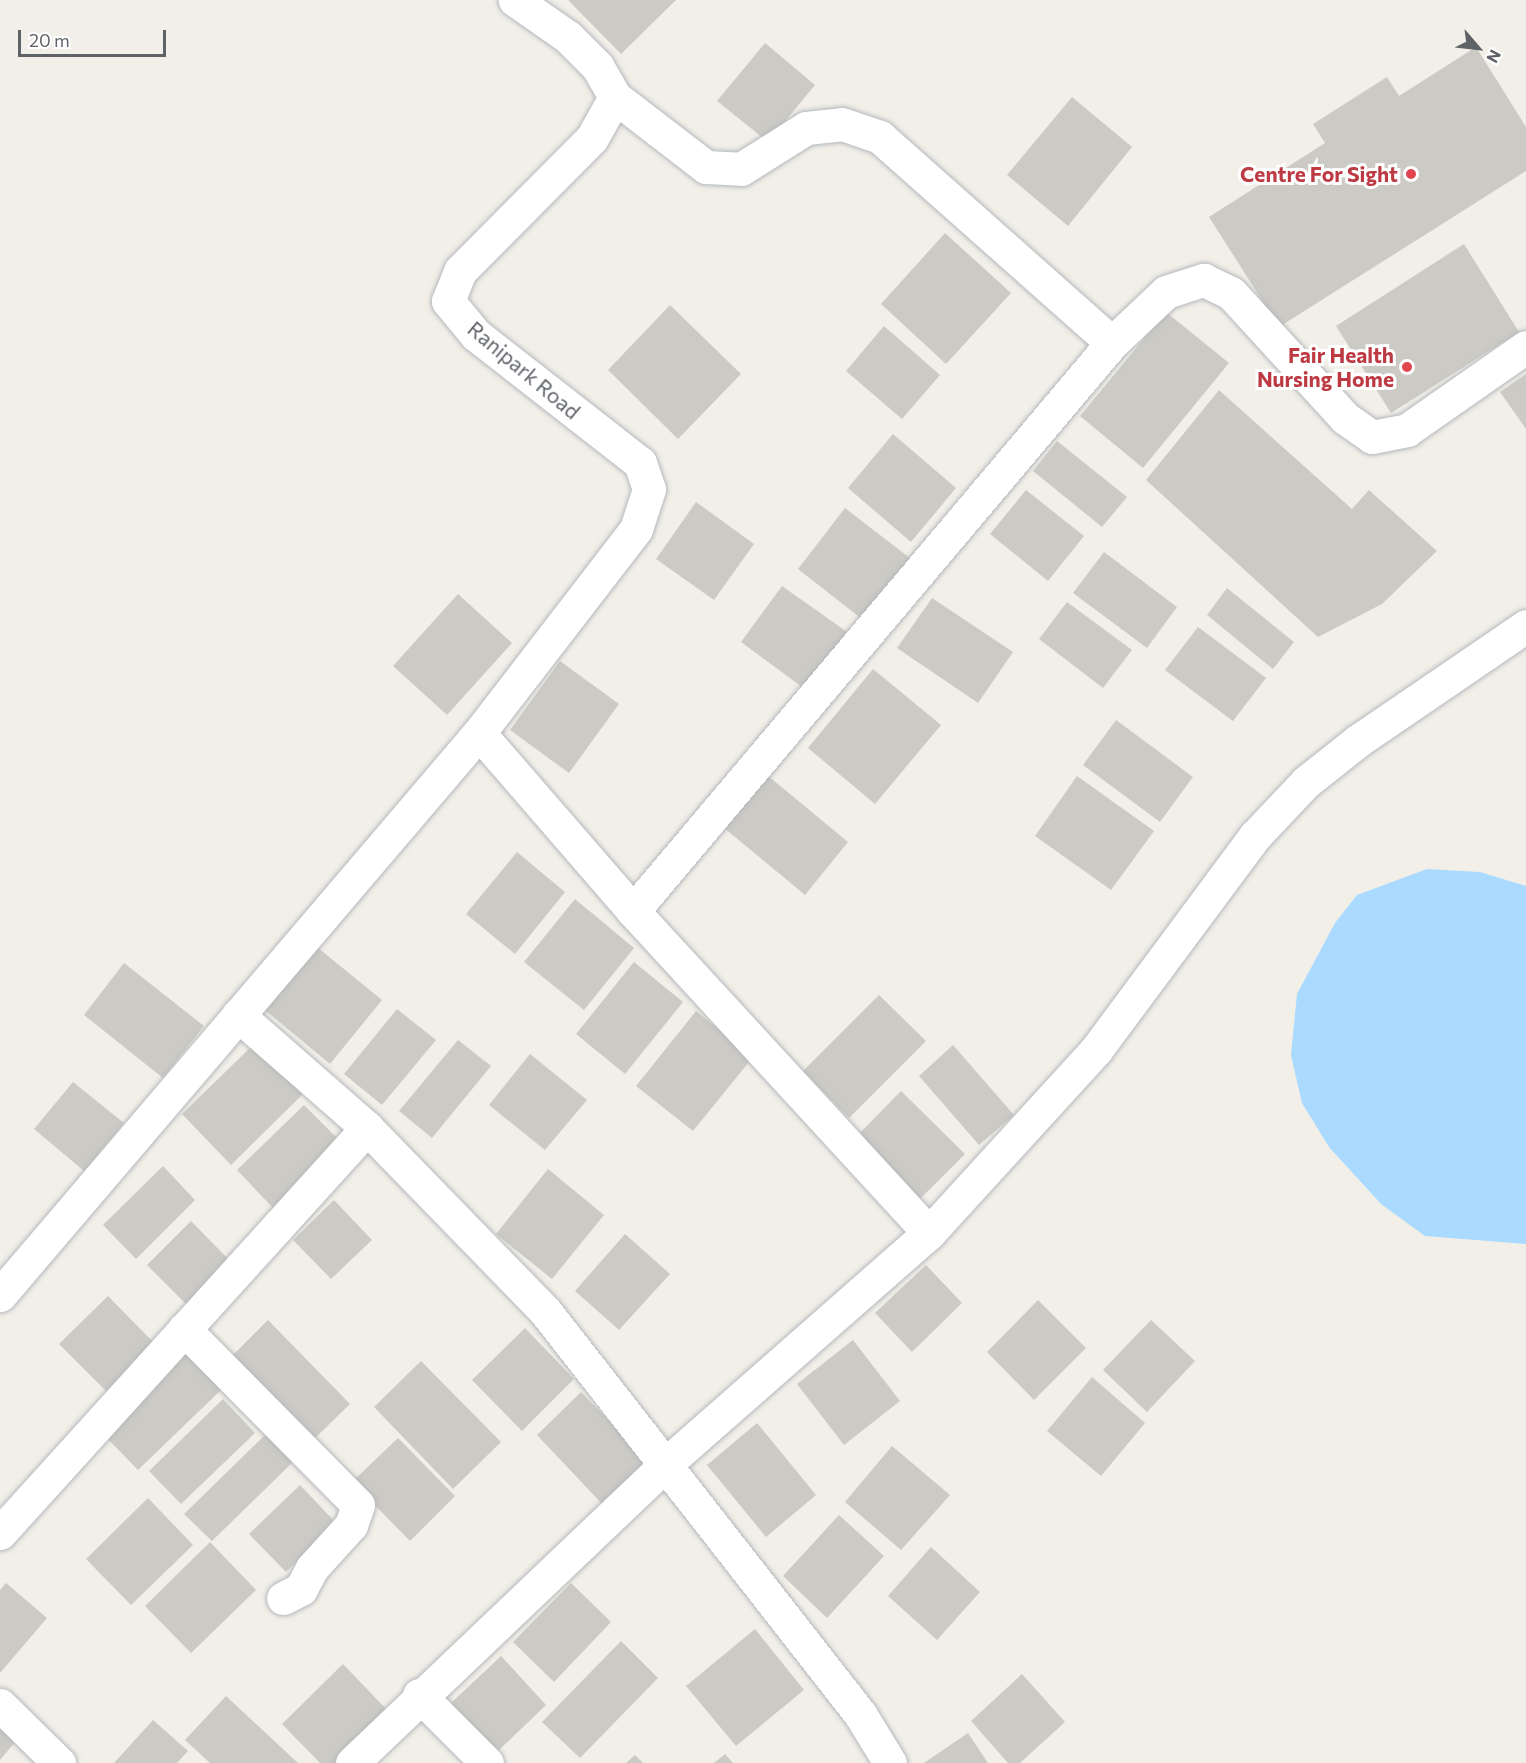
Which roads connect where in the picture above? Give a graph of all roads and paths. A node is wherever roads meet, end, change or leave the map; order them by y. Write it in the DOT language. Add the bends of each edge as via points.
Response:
graph roads {
  1 [pos="515,0"];
  2 [pos="615,98"];
  3 [pos="1112,343"];
  4 [pos="1526,347"];
  5 [pos="1526,626"];
  6 [pos="479,733"];
  7 [pos="633,911"];
  8 [pos="238,1015"];
  9 [pos="367,1128"];
  10 [pos="929,1233"];
  11 [pos="0,1295"];
  12 [pos="184,1329"];
  13 [pos="667,1463"];
  14 [pos="0,1533"];
  15 [pos="284,1598"];
  16 [pos="419,1695"];
  17 [pos="0,1706"];
  18 [pos="59,1763"];
  19 [pos="352,1763"];
  20 [pos="487,1763"];
  21 [pos="890,1763"];
  1 -- 2 [label="street" via="568,36 597,66"];
  2 -- 3 [label="street" via="706,167 741,169 806,128 842,124 880,137"];
  2 -- 6 [label="street, Ranipark Road" via="592,138 460,271 447,301 476,335 640,463 649,489 636,529"];
  3 -- 4 [label="street" via="1167,292 1204,280 1231,293 1345,418 1372,437 1407,430"];
  3 -- 7 [label="street"];
  5 -- 10 [label="street" via="1359,740 1306,782 1255,836 1096,1050"];
  6 -- 7 [label="street"];
  6 -- 8 [label="street"];
  7 -- 10 [label="street"];
  8 -- 9 [label="street"];
  8 -- 11 [label="street"];
  9 -- 12 [label="street"];
  9 -- 13 [label="street" via="545,1311"];
  10 -- 13 [label="street"];
  12 -- 14 [label="street"];
  12 -- 15 [label="street" via="358,1505 351,1525 312,1568 301,1589"];
  13 -- 16 [label="street"];
  13 -- 21 [label="street" via="860,1714"];
  16 -- 19 [label="street"];
  16 -- 20 [label="street"];
  17 -- 18 [label="street"];
}
